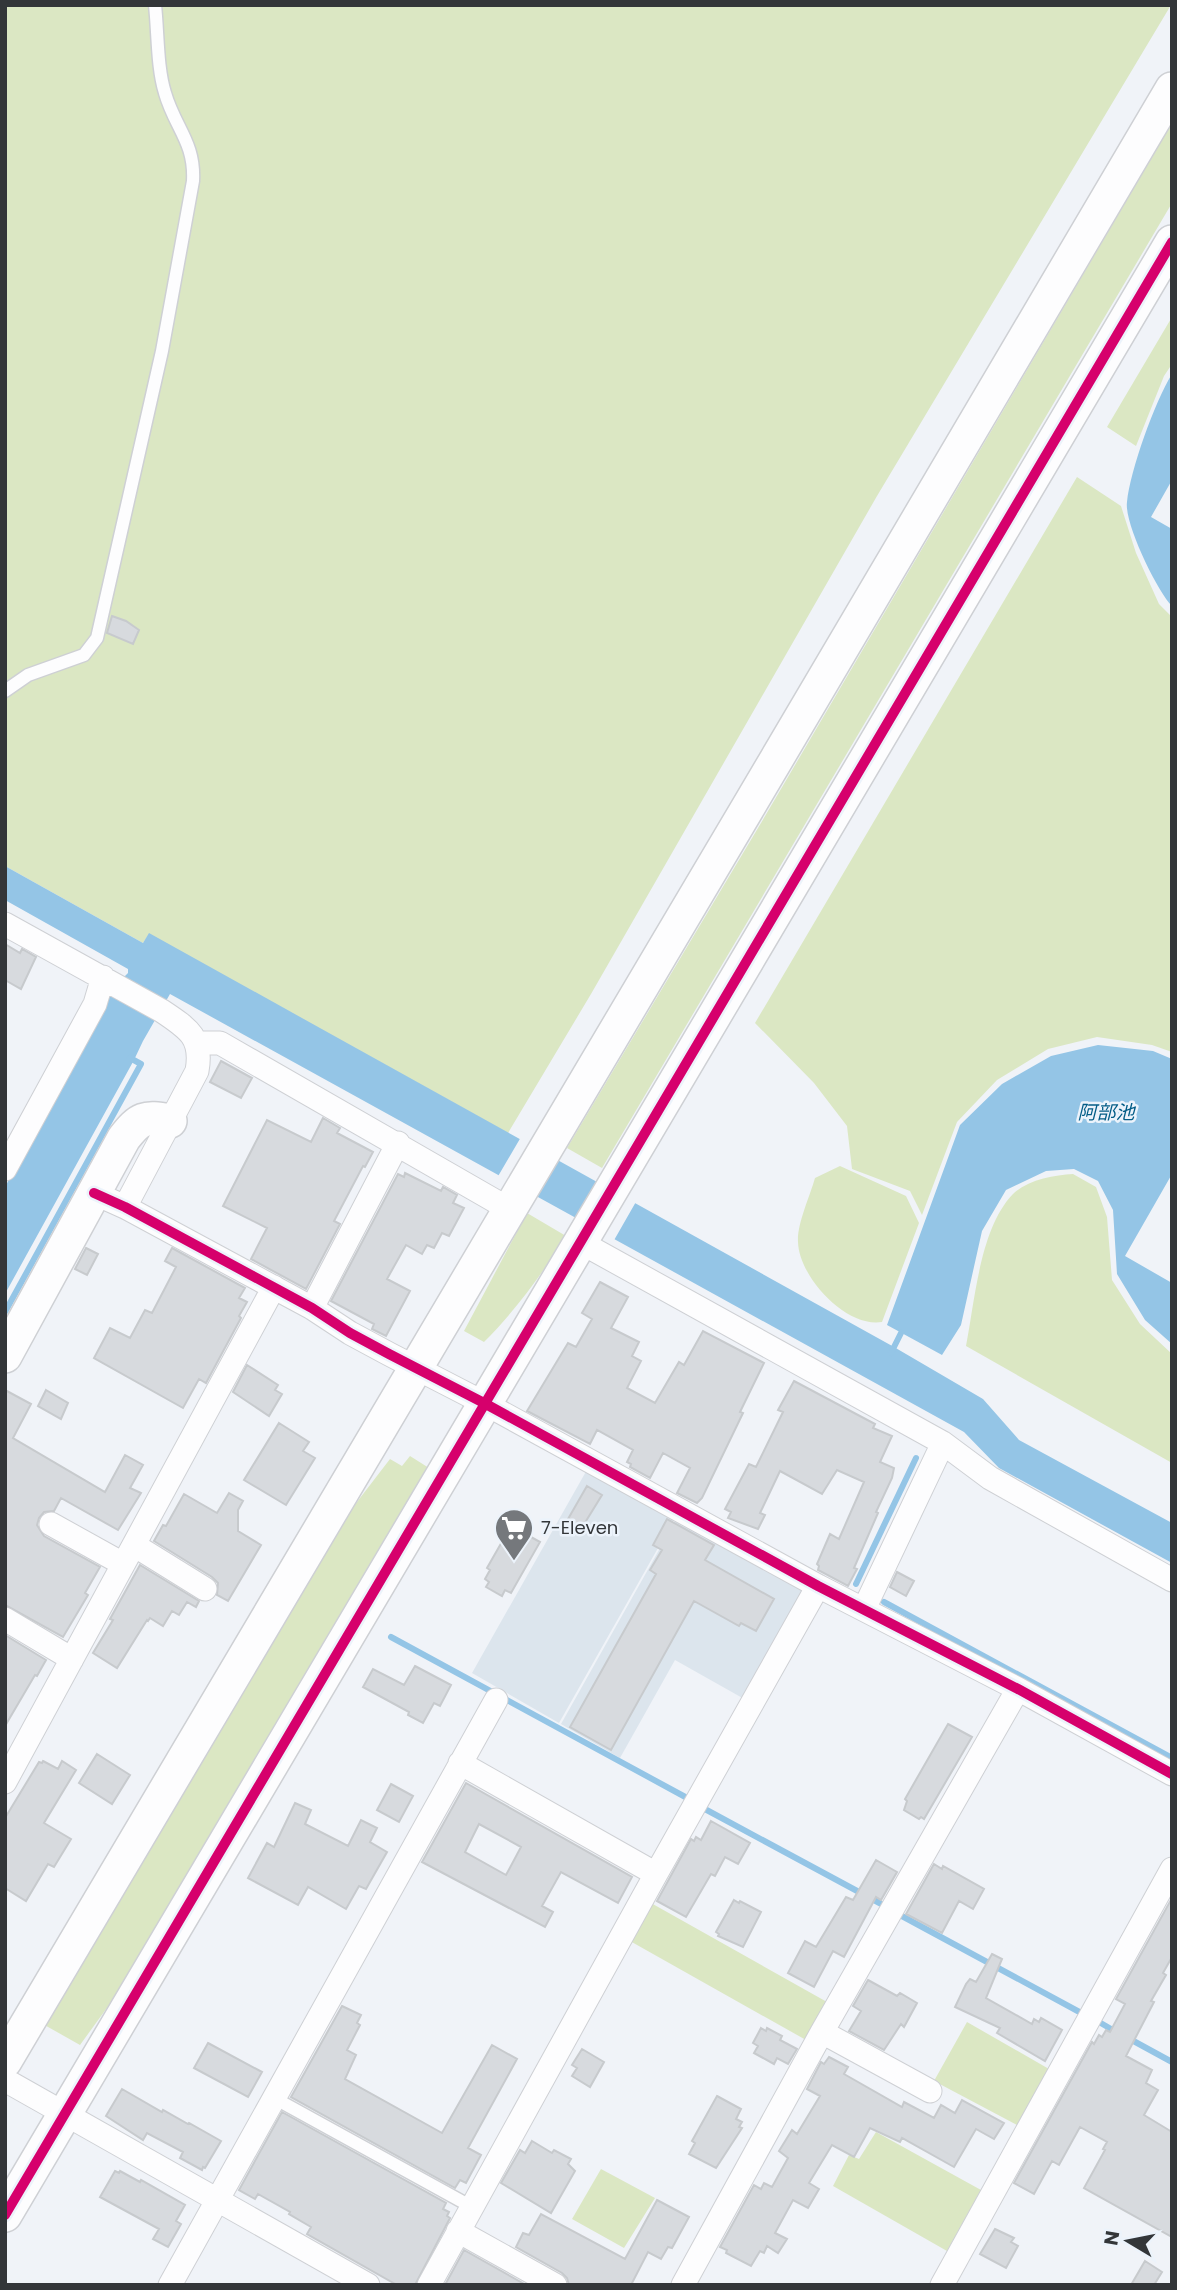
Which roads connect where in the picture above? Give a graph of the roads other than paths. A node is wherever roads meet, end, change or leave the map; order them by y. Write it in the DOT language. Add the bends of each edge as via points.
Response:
graph roads {
  1 [pos="155,5"];
  2 [pos="1172,89"];
  3 [pos="1172,242"];
  4 [pos="5,691"];
  5 [pos="5,924"];
  6 [pos="111,981"];
  7 [pos="198,1043"];
  8 [pos="170,1121"];
  9 [pos="398,1143"];
  10 [pos="5,1169"];
  11 [pos="94,1194"];
  12 [pos="512,1202"];
  13 [pos="125,1207"];
  14 [pos="583,1238"];
  15 [pos="274,1287"];
  16 [pos="312,1308"];
  17 [pos="5,1356"];
  18 [pos="417,1369"];
  19 [pos="484,1403"];
  20 [pos="943,1443"];
  21 [pos="51,1524"];
  22 [pos="128,1554"];
  23 [pos="1172,1580"];
  24 [pos="818,1586"];
  25 [pos="205,1589"];
  26 [pos="864,1609"];
  27 [pos="5,1619"];
  28 [pos="72,1659"];
  29 [pos="1018,1689"];
  30 [pos="496,1700"];
  31 [pos="460,1763"];
  32 [pos="1172,1774"];
  33 [pos="5,1782"];
  34 [pos="1172,1869"];
  35 [pos="656,1874"];
  36 [pos="822,2032"];
  37 [pos="5,2061"];
  38 [pos="5,2080"];
  39 [pos="930,2091"];
  40 [pos="274,2098"];
  41 [pos="65,2115"];
  42 [pos="217,2199"];
  43 [pos="467,2205"];
  44 [pos="5,2215"];
  45 [pos="458,2231"];
  46 [pos="170,2285"];
  47 [pos="368,2285"];
  48 [pos="429,2285"];
  49 [pos="555,2285"];
  50 [pos="683,2285"];
  51 [pos="942,2285"];
  1 -- 4 [label="lane" via="164,89 194,165 162,351 97,638 84,654 29,675"];
  2 -- 12 [label="street"];
  3 -- 14 [label="street"];
  5 -- 6 [label="street"];
  6 -- 7 [label="street" via="179,1022"];
  6 -- 10 [label="street"];
  7 -- 8 [label="street" via="197,1072"];
  7 -- 9 [label="street" via="220,1043"];
  8 -- 11 [label="street" via="154,1118 137,1123"];
  8 -- 13 [label="street"];
  9 -- 12 [label="street"];
  9 -- 16 [label="street"];
  11 -- 13 [label="street"];
  11 -- 17 [label="street"];
  12 -- 18 [label="street"];
  13 -- 15 [label="street"];
  14 -- 19 [label="street"];
  14 -- 20 [label="street"];
  15 -- 16 [label="street"];
  15 -- 22 [label="street"];
  16 -- 18 [label="street"];
  18 -- 19 [label="street"];
  18 -- 37 [label="street"];
  19 -- 24 [label="street"];
  19 -- 41 [label="street"];
  20 -- 23 [label="street" via="990,1478"];
  20 -- 26 [label="street"];
  21 -- 22 [label="street"];
  22 -- 25 [label="street"];
  22 -- 28 [label="street"];
  24 -- 26 [label="street"];
  24 -- 35 [label="street"];
  26 -- 29 [label="street"];
  27 -- 28 [label="street"];
  28 -- 33 [label="street"];
  29 -- 32 [label="street"];
  29 -- 36 [label="street"];
  30 -- 31 [label="street"];
  31 -- 35 [label="street"];
  31 -- 40 [label="street"];
  34 -- 51 [label="street"];
  35 -- 43 [label="street"];
  36 -- 39 [label="street"];
  36 -- 50 [label="street"];
  38 -- 41 [label="street"];
  40 -- 42 [label="street"];
  40 -- 43 [label="lane"];
  41 -- 42 [label="street"];
  41 -- 44 [label="street"];
  42 -- 46 [label="street"];
  42 -- 47 [label="street"];
  43 -- 45 [label="street"];
  45 -- 48 [label="street"];
  45 -- 49 [label="street"];
}
